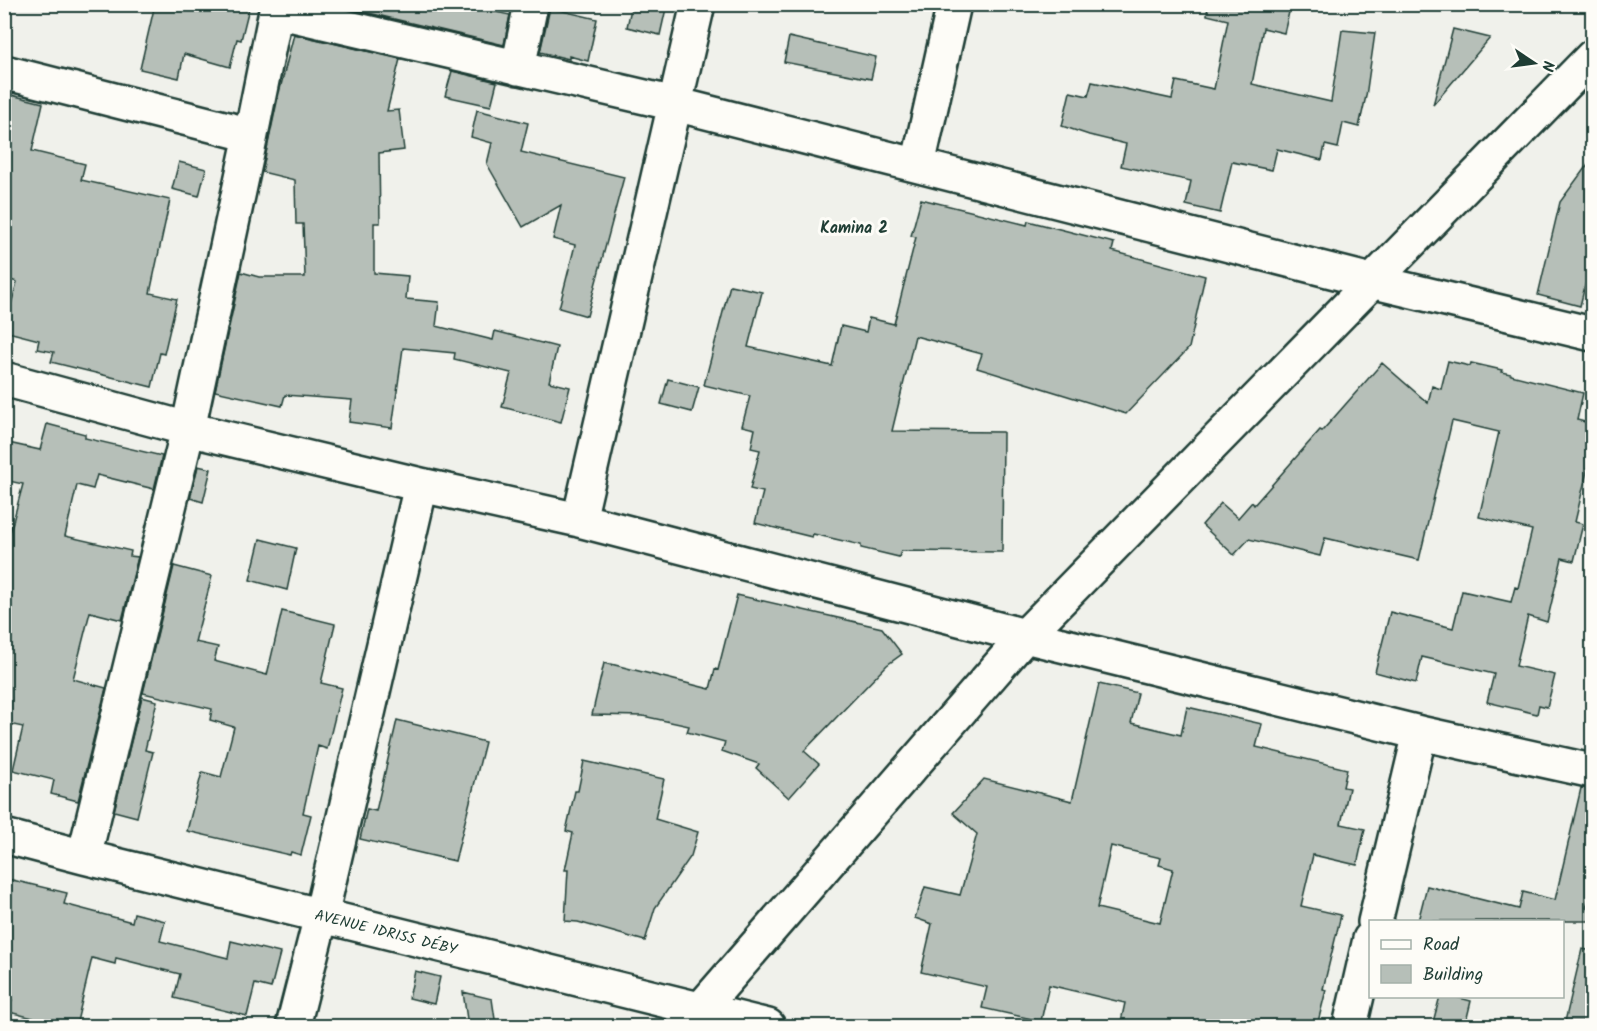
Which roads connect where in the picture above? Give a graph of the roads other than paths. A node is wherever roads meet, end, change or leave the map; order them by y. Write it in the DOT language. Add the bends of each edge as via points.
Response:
graph roads {
  1 [pos="531,4"];
  2 [pos="698,4"];
  3 [pos="954,4"];
  4 [pos="277,8"];
  5 [pos="1593,57"];
  6 [pos="518,68"];
  7 [pos="4,72"];
  8 [pos="675,104"];
  9 [pos="251,135"];
  10 [pos="918,165"];
  11 [pos="1371,281"];
  12 [pos="1593,334"];
  13 [pos="4,379"];
  14 [pos="188,429"];
  15 [pos="421,485"];
  16 [pos="579,520"];
  17 [pos="1025,636"];
  18 [pos="1420,733"];
  19 [pos="1593,771"];
  20 [pos="4,836"];
  21 [pos="84,857"];
  22 [pos="321,916"];
  23 [pos="1375,920"];
  24 [pos="1369,947"];
  25 [pos="691,1018"];
  26 [pos="293,1026"];
  27 [pos="768,1026"];
  28 [pos="1350,1026"];
  1 -- 6 [label="street"];
  2 -- 8 [label="street"];
  3 -- 10 [label="street"];
  4 -- 6 [label="street"];
  4 -- 9 [label="street"];
  5 -- 11 [label="street"];
  6 -- 8 [label="street"];
  7 -- 9 [label="street"];
  8 -- 10 [label="street"];
  8 -- 16 [label="street"];
  9 -- 14 [label="street"];
  10 -- 11 [label="street"];
  11 -- 12 [label="street"];
  11 -- 17 [label="street"];
  13 -- 14 [label="street"];
  14 -- 15 [label="street"];
  14 -- 21 [label="street"];
  15 -- 16 [label="street"];
  15 -- 22 [label="street"];
  16 -- 17 [label="street"];
  17 -- 18 [label="street"];
  17 -- 25 [label="street"];
  18 -- 19 [label="street"];
  18 -- 23 [label="street"];
  20 -- 21 [label="street, AVENUE IDRISS DÉBY"];
  21 -- 22 [label="street, AVENUE IDRISS DÉBY"];
  22 -- 25 [label="street, AVENUE IDRISS DÉBY"];
  22 -- 26 [label="street"];
  24 -- 28 [label="street"];
  25 -- 27 [label="street, AVENUE IDRISS DÉBY"];
}
